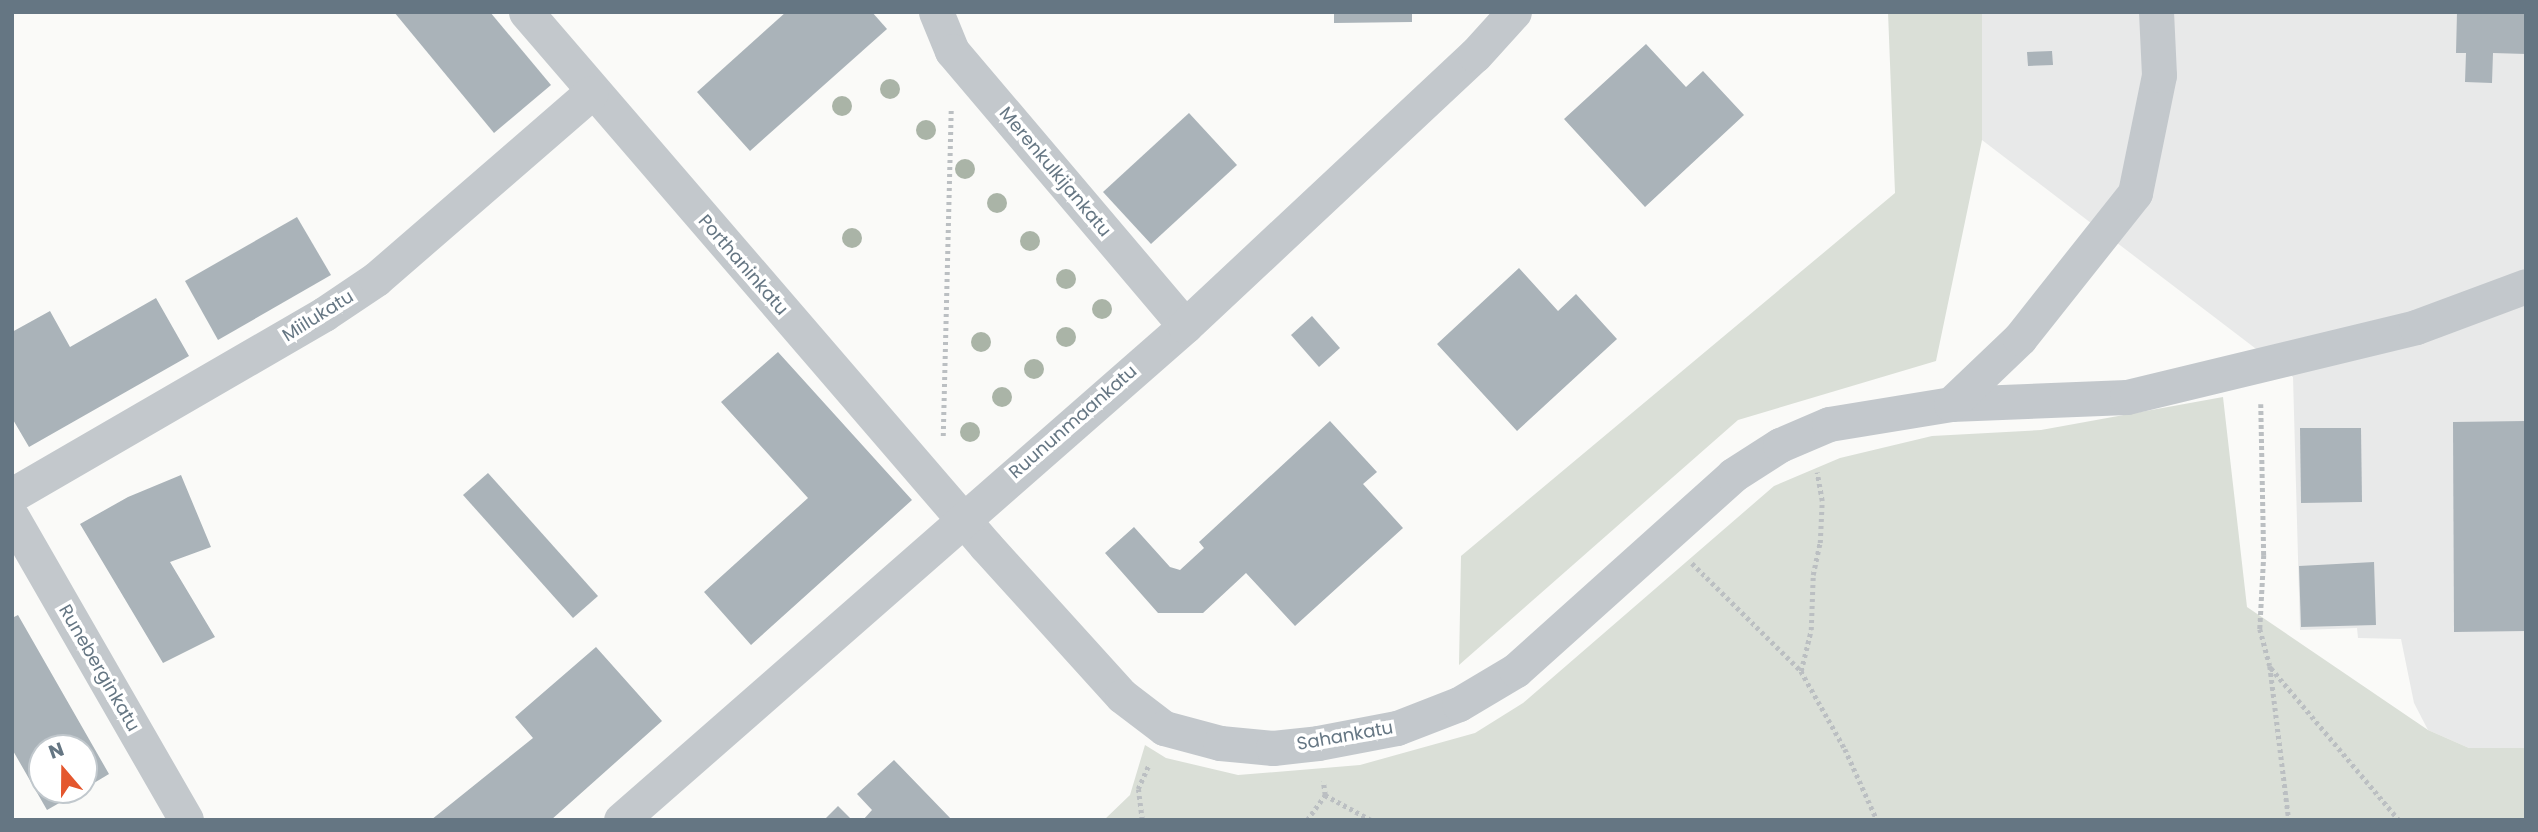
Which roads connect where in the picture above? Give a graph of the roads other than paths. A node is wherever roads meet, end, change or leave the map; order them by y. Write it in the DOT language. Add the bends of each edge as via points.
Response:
graph roads {
  1 [pos="526,12"];
  2 [pos="936,12"];
  3 [pos="1514,12"];
  4 [pos="2156,12"];
  5 [pos="591,93"];
  6 [pos="2526,286"];
  7 [pos="1185,326"];
  8 [pos="1951,404"];
  9 [pos="12,495"];
  10 [pos="12,517"];
  11 [pos="962,517"];
  12 [pos="186,820"];
  13 [pos="621,820"];
  1 -- 5 [label="street, Porthaninkatu"];
  2 -- 7 [label="street, Merenkulkijankatu" via="952,51"];
  3 -- 7 [label="street, Ruununmaankatu" via="1475,55"];
  4 -- 8 [label="street" via="2159,75 2135,193 2020,338"];
  5 -- 9 [label="street, Miilukatu" via="376,279 324,314"];
  5 -- 11 [label="street, Porthaninkatu"];
  6 -- 8 [label="street, Sahankatu" via="2416,327 2127,397"];
  7 -- 11 [label="street, Ruununmaankatu"];
  8 -- 11 [label="street, Sahankatu" via="1829,424 1733,475 1517,670 1459,704 1370,733 1273,748 1220,743 1164,728 1122,696"];
  10 -- 12 [label="street, Runeberginkatu"];
  11 -- 13 [label="street, Ruununmaankatu"];
}
